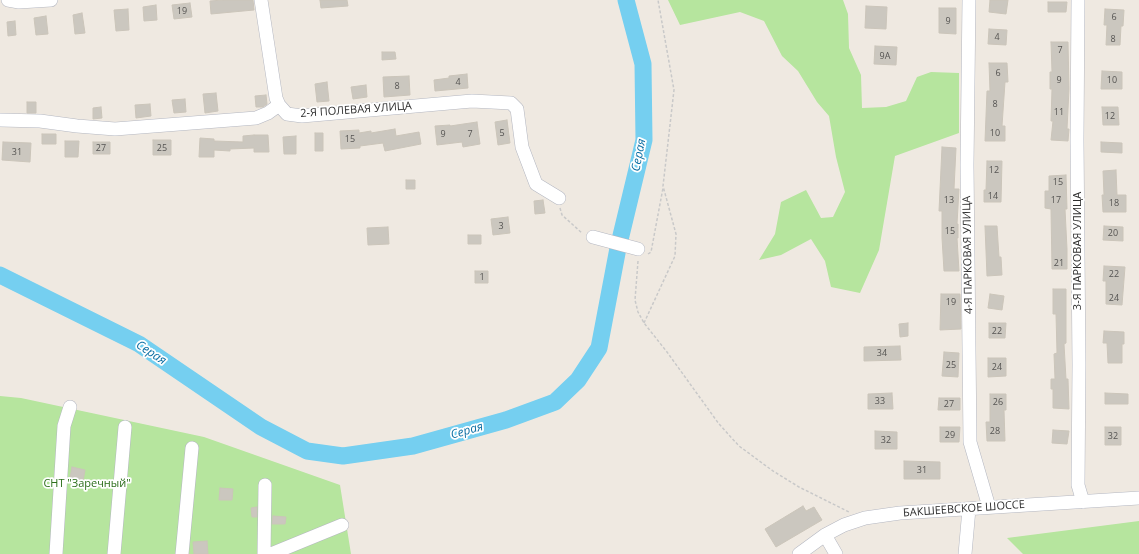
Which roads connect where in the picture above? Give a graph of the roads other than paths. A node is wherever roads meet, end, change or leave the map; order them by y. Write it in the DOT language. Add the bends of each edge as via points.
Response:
graph roads {
  1 [pos="8,0"];
  2 [pos="51,0"];
  3 [pos="261,0"];
  4 [pos="969,0"];
  5 [pos="1078,0"];
  6 [pos="279,105"];
  7 [pos="0,120"];
  8 [pos="558,198"];
  9 [pos="593,238"];
  10 [pos="641,253"];
  11 [pos="70,407"];
  12 [pos="125,427"];
  13 [pos="192,448"];
  14 [pos="265,485"];
  15 [pos="1139,498"];
  16 [pos="1083,502"];
  17 [pos="989,507"];
  18 [pos="969,509"];
  19 [pos="342,525"];
  20 [pos="825,535"];
  21 [pos="56,554"];
  22 [pos="114,554"];
  23 [pos="182,554"];
  24 [pos="264,554"];
  25 [pos="271,554"];
  26 [pos="799,554"];
  27 [pos="836,554"];
  28 [pos="965,554"];
  1 -- 2 [label="street"];
  3 -- 6 [label="street"];
  4 -- 17 [label="street, 4-Я ПАРКОВАЯ УЛИЦА" via="967,165 970,442"];
  5 -- 16 [label="street, 3-Я ПАРКОВАЯ УЛИЦА" via="1078,485"];
  6 -- 7 [label="street" via="256,118 115,129 40,121"];
  6 -- 8 [label="street, 2-Я ПОЛЕВАЯ УЛИЦА" via="287,114 302,116 472,101 511,103 517,109 522,147 536,184"];
  9 -- 10 [label="street"];
  11 -- 21 [label="street" via="64,426"];
  12 -- 22 [label="street"];
  13 -- 23 [label="street"];
  14 -- 24 [label="street"];
  15 -- 16 [label="street, БАКШЕЕВСКОЕ ШОССЕ"];
  16 -- 17 [label="street, БАКШЕЕВСКОЕ ШОССЕ"];
  17 -- 18 [label="street, БАКШЕЕВСКОЕ ШОССЕ"];
  18 -- 20 [label="street, БАКШЕЕВСКОЕ ШОССЕ" via="865,518 844,524"];
  18 -- 28 [label="street"];
  19 -- 25 [label="street"];
  20 -- 26 [label="street, БАКШЕЕВСКОЕ ШОССЕ"];
  20 -- 27 [label="street"];
}
